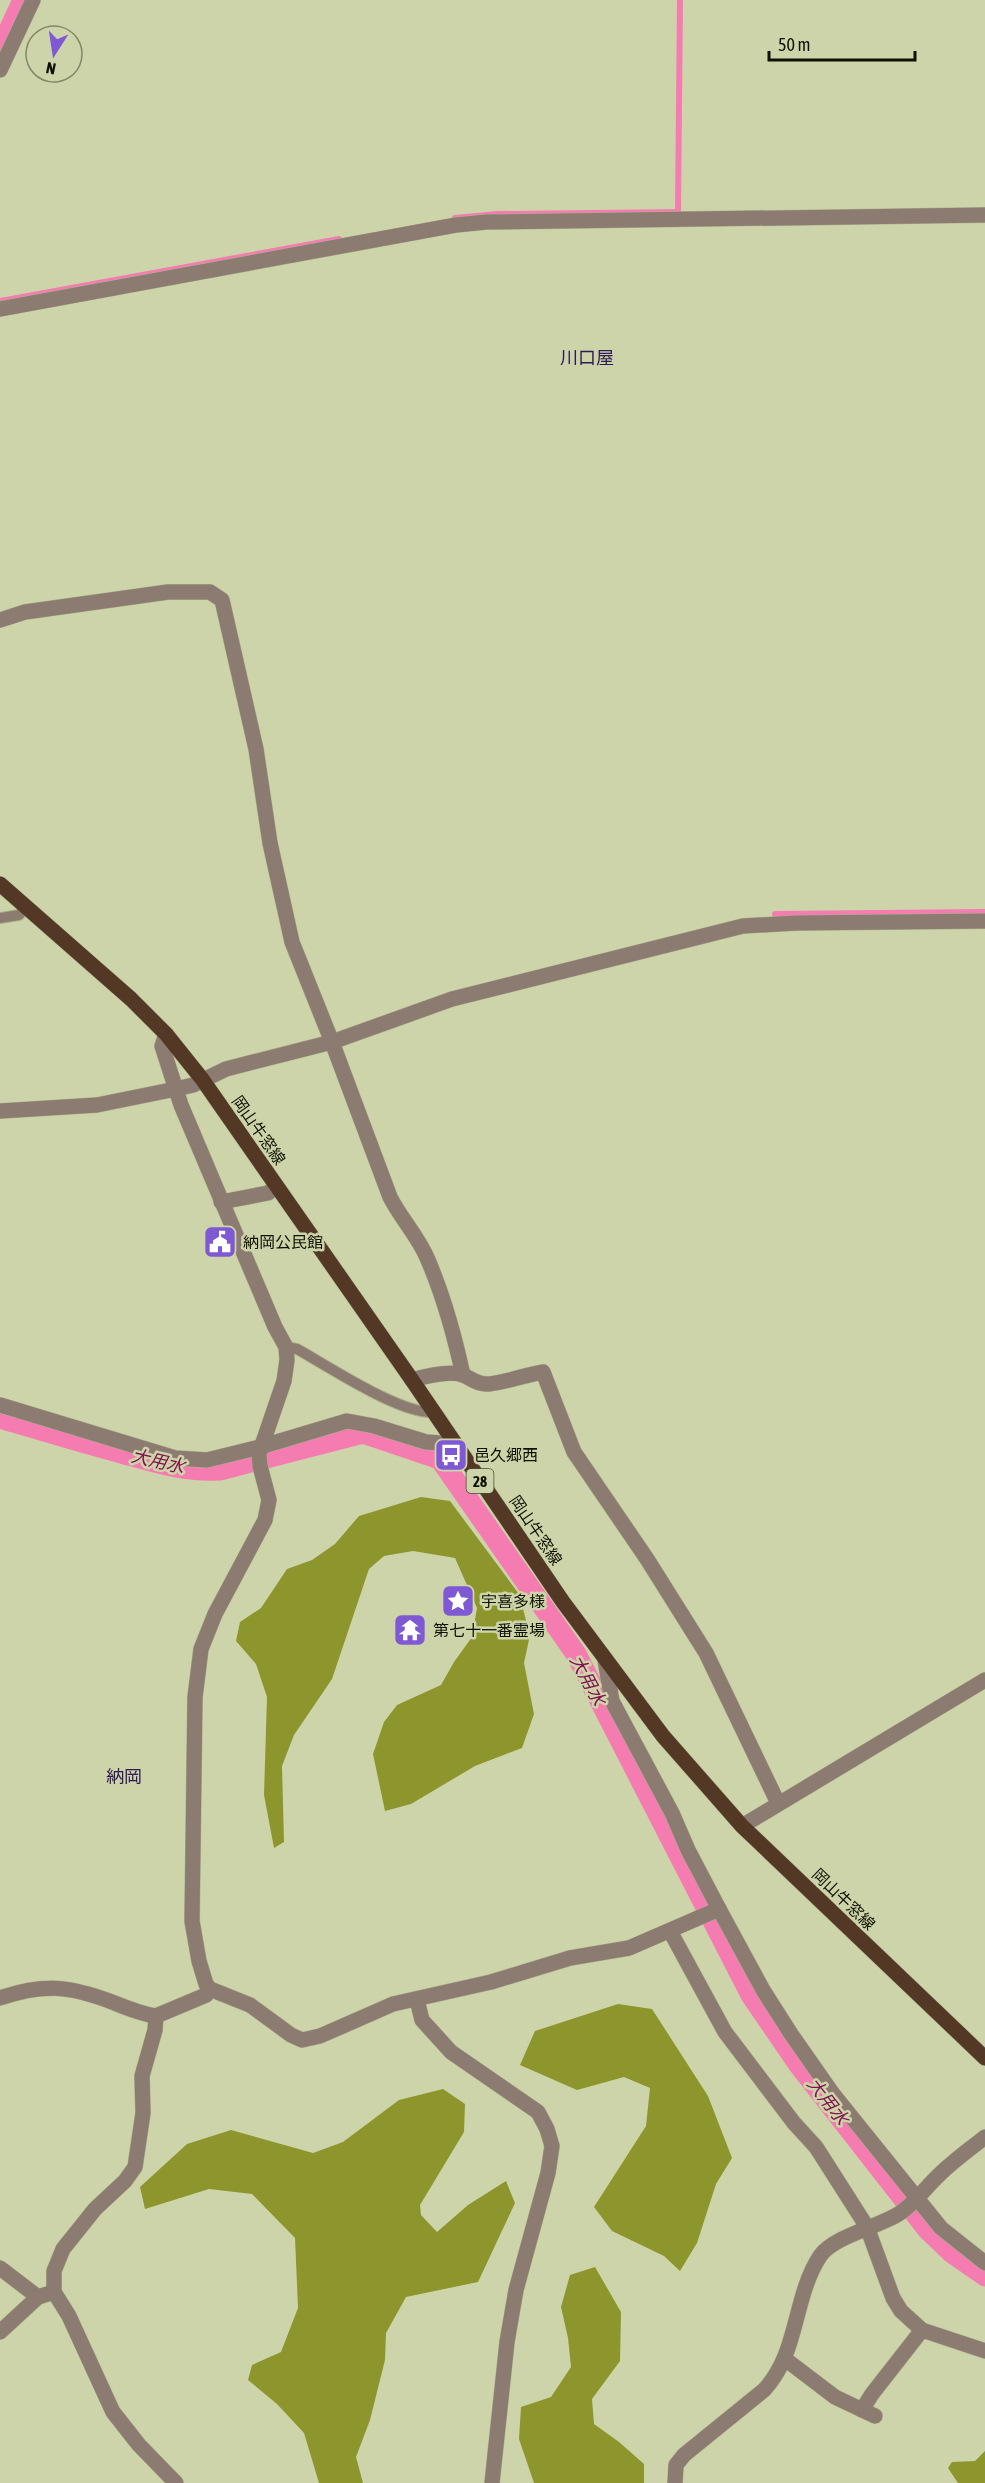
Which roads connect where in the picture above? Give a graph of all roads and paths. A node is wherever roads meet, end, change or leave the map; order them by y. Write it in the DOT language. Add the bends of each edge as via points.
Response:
graph roads {
  1 [pos="33,0"];
  2 [pos="0,70"];
  3 [pos="985,215"];
  4 [pos="0,309"];
  5 [pos="0,620"];
  6 [pos="0,884"];
  7 [pos="26,907"];
  8 [pos="0,918"];
  9 [pos="985,921"];
  10 [pos="166,1034"];
  11 [pos="333,1042"];
  12 [pos="202,1079"];
  13 [pos="176,1089"];
  14 [pos="0,1111"];
  15 [pos="276,1186"];
  16 [pos="221,1202"];
  17 [pos="286,1347"];
  18 [pos="463,1375"];
  19 [pos="412,1380"];
  20 [pos="0,1405"];
  21 [pos="434,1412"];
  22 [pos="454,1444"];
  23 [pos="260,1456"];
  24 [pos="605,1660"];
  25 [pos="985,1680"];
  26 [pos="778,1803"];
  27 [pos="742,1826"];
  28 [pos="713,1912"];
  29 [pos="670,1931"];
  30 [pos="210,1989"];
  31 [pos="0,1998"];
  32 [pos="417,2000"];
  33 [pos="156,2016"];
  34 [pos="985,2058"];
  35 [pos="985,2136"];
  36 [pos="916,2199"];
  37 [pos="867,2227"];
  38 [pos="985,2263"];
  39 [pos="0,2268"];
  40 [pos="54,2292"];
  41 [pos="38,2297"];
  42 [pos="922,2330"];
  43 [pos="0,2332"];
  44 [pos="985,2351"];
  45 [pos="785,2359"];
  46 [pos="176,2483"];
  47 [pos="492,2483"];
  48 [pos="675,2483"];
  1 -- 2 [label="street"];
  3 -- 4 [label="street" via="486,222"];
  5 -- 11 [label="street" via="25,612 168,592 210,592 222,600 256,749 270,843 292,942"];
  6 -- 7 [label="main road, 岡山牛窓線 / 28"];
  7 -- 8 [label="lane" via="19,915"];
  7 -- 10 [label="main road, 岡山牛窓線 / 28"];
  9 -- 11 [label="street" via="743,926 452,999"];
  10 -- 12 [label="main road, 岡山牛窓線 / 28"];
  10 -- 13 [label="street" via="162,1046"];
  11 -- 12 [label="street" via="226,1069"];
  11 -- 18 [label="street" via="390,1197 428,1259"];
  12 -- 13 [label="street"];
  12 -- 15 [label="main road, 岡山牛窓線 / 28"];
  13 -- 14 [label="street" via="97,1105"];
  13 -- 16 [label="street"];
  15 -- 16 [label="street" via="268,1193"];
  15 -- 19 [label="main road, 岡山牛窓線 / 28"];
  16 -- 17 [label="street"];
  17 -- 21 [label="lane" via="297,1349 389,1400 424,1413"];
  17 -- 23 [label="street" via="284,1381"];
  18 -- 19 [label="street"];
  18 -- 26 [label="street" via="487,1384 543,1372 574,1452 706,1653"];
  19 -- 21 [label="main road, 岡山牛窓線 / 28"];
  20 -- 23 [label="street" via="175,1458"];
  21 -- 22 [label="main road, 岡山牛窓線 / 28"];
  22 -- 23 [label="street" via="426,1442 347,1421"];
  22 -- 24 [label="main road, 岡山牛窓線 / 28"];
  23 -- 30 [label="street" via="269,1500 265,1520 215,1614 201,1649 195,1697 192,1921 199,1961"];
  24 -- 27 [label="main road, 岡山牛窓線 / 28" via="663,1736"];
  24 -- 28 [label="street" via="612,1701 672,1813"];
  25 -- 26 [label="street"];
  26 -- 27 [label="street"];
  27 -- 34 [label="main road, 岡山牛窓線 / 28"];
  28 -- 29 [label="street"];
  28 -- 36 [label="street" via="790,2034"];
  29 -- 32 [label="street" via="629,1948 570,1958 491,1983"];
  29 -- 37 [label="street" via="725,2032 816,2147"];
  30 -- 32 [label="street" via="250,2005 302,2040 320,2036 375,2010"];
  30 -- 33 [label="street" via="206,1995"];
  31 -- 33 [label="street" via="21,1991 62,1987"];
  32 -- 47 [label="street" via="422,2020 451,2052 538,2112 552,2146 512,2311"];
  33 -- 40 [label="street" via="142,2076 143,2113 135,2167 63,2249 54,2271"];
  35 -- 36 [label="street"];
  36 -- 37 [label="street" via="879,2225"];
  36 -- 38 [label="street" via="941,2228"];
  37 -- 42 [label="street" via="893,2298 900,2311"];
  37 -- 45 [label="street" via="827,2249 809,2274"];
  39 -- 41 [label="street"];
  40 -- 41 [label="street"];
  40 -- 46 [label="street" via="113,2412"];
  41 -- 43 [label="street"];
  42 -- 44 [label="street"];
  42 -- 45 [label="street" via="869,2413 836,2397"];
  45 -- 48 [label="street" via="764,2390 684,2455 676,2465"];
}
